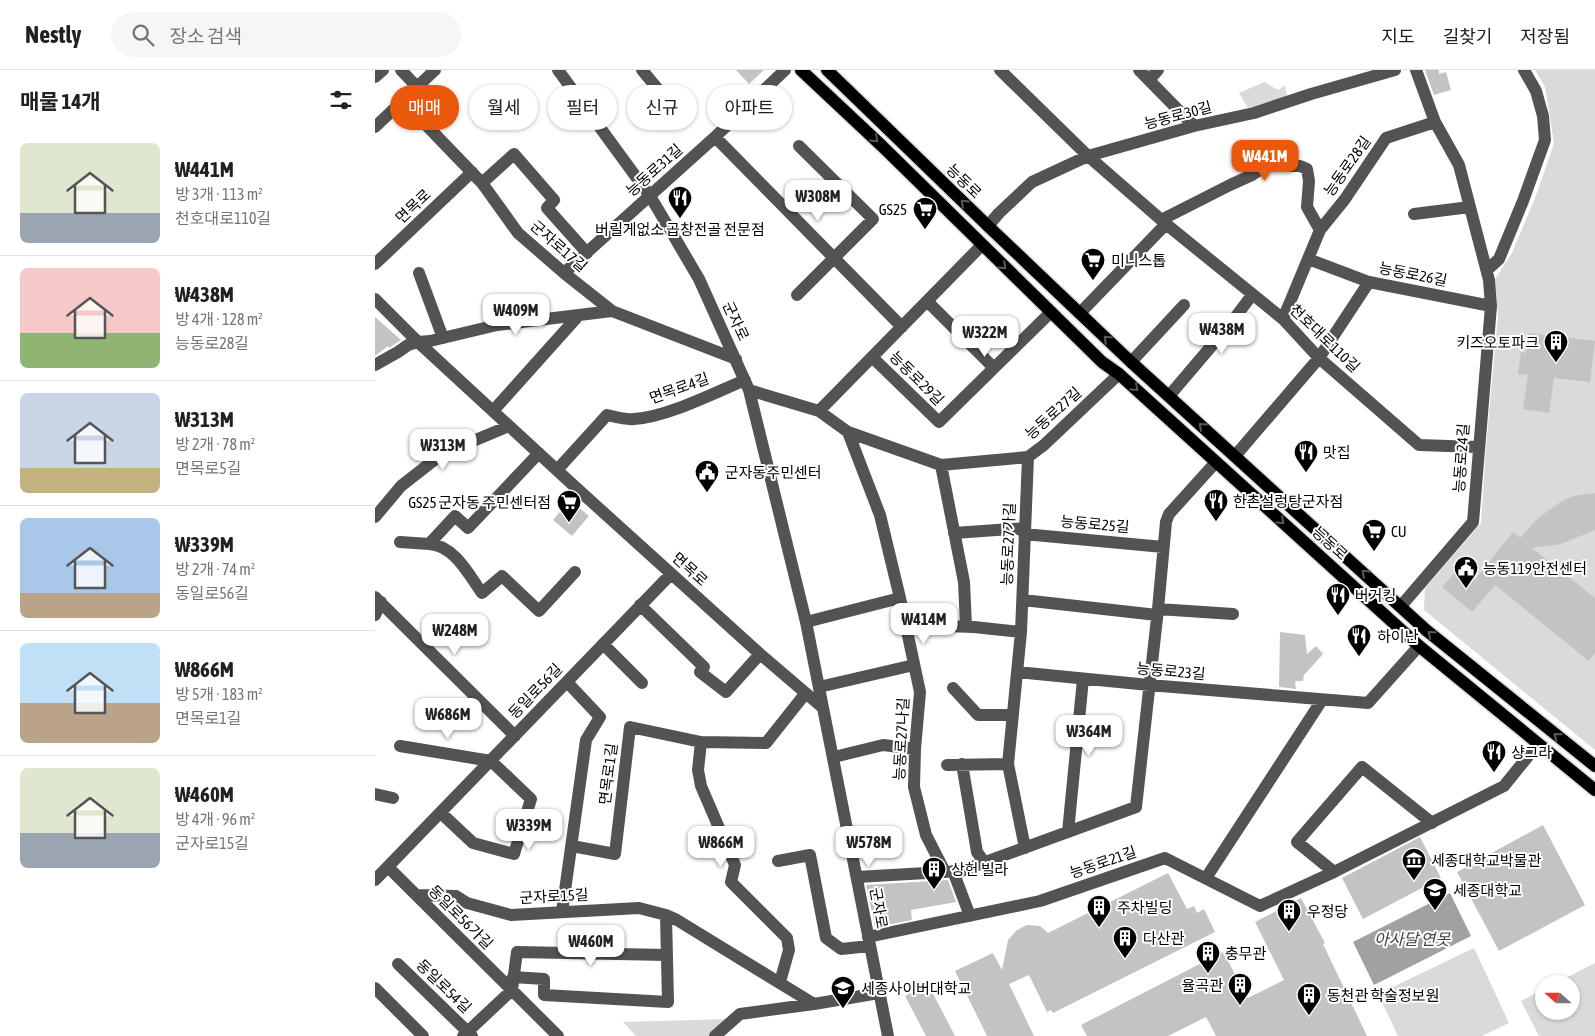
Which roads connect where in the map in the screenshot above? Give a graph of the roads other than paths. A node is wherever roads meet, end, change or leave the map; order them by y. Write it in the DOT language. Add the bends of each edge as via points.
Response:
graph roads {
  1 [pos="383,70"];
  2 [pos="401,70"];
  3 [pos="435,70"];
  4 [pos="558,70"];
  5 [pos="642,70"];
  6 [pos="785,70"];
  7 [pos="801,70"];
  8 [pos="827,70"];
  9 [pos="1000,70"];
  10 [pos="1139,70"];
  11 [pos="1158,70"];
  12 [pos="1395,70"];
  13 [pos="1416,70"];
  14 [pos="1524,70"];
  15 [pos="375,78"];
  16 [pos="1149,80"];
  17 [pos="415,85"];
  18 [pos="419,85"];
  19 [pos="654,85"];
  20 [pos="390,113"];
  21 [pos="1435,122"];
  22 [pos="375,126"];
  23 [pos="1194,126"];
  24 [pos="431,130"];
  25 [pos="715,137"];
  26 [pos="799,146"];
  27 [pos="1088,156"];
  28 [pos="472,172"];
  29 [pos="482,183"];
  30 [pos="649,196"];
  31 [pos="1470,207"];
  32 [pos="1414,214"];
  33 [pos="1163,222"];
  34 [pos="988,226"];
  35 [pos="1320,230"];
  36 [pos="982,245"];
  37 [pos="587,252"];
  38 [pos="834,258"];
  39 [pos="1308,259"];
  40 [pos="375,264"];
  41 [pos="1487,270"];
  42 [pos="419,273"];
  43 [pos="564,273"];
  44 [pos="1369,282"];
  45 [pos="797,295"];
  46 [pos="1253,295"];
  47 [pos="375,299"];
  48 [pos="927,301"];
  49 [pos="1184,306"];
  50 [pos="1491,306"];
  51 [pos="612,311"];
  52 [pos="1051,312"];
  53 [pos="1080,313"];
  54 [pos="579,315"];
  55 [pos="1283,319"];
  56 [pos="902,326"];
  57 [pos="443,338"];
  58 [pos="418,342"];
  59 [pos="872,357"];
  60 [pos="1319,358"];
  61 [pos="736,359"];
  62 [pos="1131,362"];
  63 [pos="375,365"];
  64 [pos="995,368"];
  65 [pos="1119,374"];
  66 [pos="747,385"];
  67 [pos="1169,396"];
  68 [pos="493,411"];
  69 [pos="819,411"];
  70 [pos="509,426"];
  71 [pos="848,432"];
  72 [pos="1478,447"];
  73 [pos="539,453"];
  74 [pos="1235,456"];
  75 [pos="1028,457"];
  76 [pos="1216,462"];
  77 [pos="941,465"];
  78 [pos="557,470"];
  79 [pos="377,522"];
  80 [pos="1024,531"];
  81 [pos="955,533"];
  82 [pos="400,542"];
  83 [pos="429,544"];
  84 [pos="1163,547"];
  85 [pos="575,572"];
  86 [pos="671,574"];
  87 [pos="900,598"];
  88 [pos="378,599"];
  89 [pos="1023,600"];
  90 [pos="640,605"];
  91 [pos="1401,606"];
  92 [pos="1157,612"];
  93 [pos="1233,614"];
  94 [pos="375,615"];
  95 [pos="1390,619"];
  96 [pos="805,622"];
  97 [pos="945,626"];
  98 [pos="966,626"];
  99 [pos="1021,632"];
  100 [pos="603,644"];
  101 [pos="1419,646"];
  102 [pos="760,654"];
  103 [pos="914,665"];
  104 [pos="1017,672"];
  105 [pos="1083,679"];
  106 [pos="567,682"];
  107 [pos="642,683"];
  108 [pos="1149,685"];
  109 [pos="819,687"];
  110 [pos="953,688"];
  111 [pos="805,694"];
  112 [pos="1323,700"];
  113 [pos="822,707"];
  114 [pos="1013,715"];
  115 [pos="515,736"];
  116 [pos="701,742"];
  117 [pos="1538,744"];
  118 [pos="400,746"];
  119 [pos="915,749"];
  120 [pos="834,757"];
  121 [pos="491,761"];
  122 [pos="962,764"];
  123 [pos="1008,764"];
  124 [pos="947,765"];
  125 [pos="1595,766"];
  126 [pos="1595,790"];
  127 [pos="375,794"];
  128 [pos="393,798"];
  129 [pos="441,813"];
  130 [pos="1432,823"];
  131 [pos="1067,832"];
  132 [pos="572,846"];
  133 [pos="1025,848"];
  134 [pos="778,861"];
  135 [pos="984,862"];
  136 [pos="380,872"];
  137 [pos="949,872"];
  138 [pos="1334,872"];
  139 [pos="857,877"];
  140 [pos="1206,878"];
  141 [pos="417,895"];
  142 [pos="562,912"];
  143 [pos="666,915"];
  144 [pos="970,916"];
  145 [pos="869,941"];
  146 [pos="667,954"];
  147 [pos="398,964"];
  148 [pos="780,982"];
  149 [pos="513,984"];
  150 [pos="375,988"];
  151 [pos="879,993"];
  152 [pos="814,1004"];
  153 [pos="467,1034"];
  154 [pos="423,1036"];
  155 [pos="558,1036"];
  156 [pos="715,1036"];
  157 [pos="888,1036"];
  1 -- 15 [label="street"];
  2 -- 17 [label="street"];
  3 -- 18 [label="street"];
  4 -- 30 [label="street, 군자로"];
  5 -- 19 [label="street"];
  6 -- 25 [label="street, 능동로31길"];
  7 -- 36 [label="main road, 능동로, one-way"];
  34 -- 8 [label="main road, 능동로, one-way"];
  9 -- 27 [label="street, 천호대로110길"];
  10 -- 16 [label="street"];
  11 -- 16 [label="street"];
  12 -- 23 [label="street, 능동로30길" via="1254,113"];
  13 -- 21 [label="street, 능동로24길"];
  14 -- 41 [label="street" via="1536,91 1545,140 1499,259"];
  16 -- 23 [label="street"];
  20 -- 22 [label="street"];
  21 -- 31 [label="street, 능동로24길" via="1459,165"];
  21 -- 35 [label="street, 능동로28길" via="1386,138"];
  23 -- 27 [label="street, 능동로30길"];
  24 -- 28 [label="street, 군자로17길"];
  25 -- 30 [label="street, 능동로31길"];
  25 -- 38 [label="street"];
  26 -- 38 [label="street" via="873,219"];
  27 -- 33 [label="street, 천호대로110길"];
  27 -- 34 [label="street, 능동로30길" via="1032,182"];
  28 -- 29 [label="street, 군자로17길"];
  28 -- 40 [label="street, 면목로"];
  29 -- 37 [label="street" via="514,154 554,200 547,208"];
  29 -- 43 [label="street, 군자로17길" via="518,233"];
  30 -- 37 [label="street, 능동로31길"];
  30 -- 61 [label="street, 군자로" via="699,279"];
  31 -- 32 [label="street"];
  31 -- 41 [label="street, 능동로24길"];
  33 -- 35 [label="street, 능동로28길" via="1230,184 1252,176 1265,166 1307,169 1307,207"];
  33 -- 46 [label="street, 천호대로110길"];
  33 -- 53 [label="street"];
  34 -- 53 [label="main road, 능동로"];
  35 -- 39 [label="street, 능동로28길"];
  36 -- 48 [label="street, 능동로29길"];
  36 -- 52 [label="main road, 능동로, one-way"];
  37 -- 43 [label="street, 능동로31길"];
  38 -- 45 [label="street"];
  38 -- 56 [label="street"];
  39 -- 44 [label="street"];
  39 -- 55 [label="street, 능동로28길"];
  41 -- 50 [label="street, 능동로24길"];
  42 -- 57 [label="street"];
  43 -- 51 [label="street, 군자로17길"];
  44 -- 50 [label="street, 능동로26길"];
  44 -- 60 [label="street, 능동로26길"];
  46 -- 55 [label="street, 천호대로110길"];
  46 -- 67 [label="street"];
  47 -- 58 [label="street, 면목로"];
  48 -- 56 [label="street, 능동로29길"];
  48 -- 64 [label="street"];
  49 -- 62 [label="street"];
  50 -- 72 [label="street, 능동로24길"];
  51 -- 54 [label="street"];
  51 -- 61 [label="street, 군자로17길"];
  52 -- 64 [label="street"];
  52 -- 65 [label="main road, 능동로" via="1102,362"];
  62 -- 53 [label="main road, 능동로, one-way"];
  54 -- 57 [label="street" via="497,325"];
  54 -- 68 [label="street"];
  55 -- 60 [label="street, 천호대로110길"];
  56 -- 59 [label="street, 능동로29길"];
  57 -- 58 [label="street"];
  58 -- 63 [label="street"];
  58 -- 68 [label="street, 면목로"];
  59 -- 64 [label="street, 능동로29길" via="939,422"];
  59 -- 69 [label="street, 능동로29길"];
  60 -- 72 [label="street, 천호대로110길" via="1419,445"];
  60 -- 74 [label="street, 능동로26길"];
  61 -- 66 [label="street, 군자로"];
  62 -- 67 [label="main road, 능동로"];
  65 -- 75 [label="street, 능동로27길"];
  65 -- 76 [label="main road, 능동로, one-way"];
  66 -- 69 [label="street, 능동로27길"];
  66 -- 78 [label="street, 면목로4길" via="659,415 634,419 607,415"];
  66 -- 96 [label="street, 군자로"];
  74 -- 67 [label="main road, 능동로, one-way"];
  68 -- 70 [label="street, 면목로"];
  69 -- 71 [label="street, 능동로27길"];
  70 -- 73 [label="street, 면목로"];
  70 -- 79 [label="street" via="442,454 401,486"];
  71 -- 77 [label="street, 능동로27길"];
  71 -- 87 [label="street, 능동로27나길" via="880,515"];
  72 -- 91 [label="street, 능동로24길" via="1473,522"];
  73 -- 78 [label="street, 면목로"];
  73 -- 83 [label="street" via="468,528 455,516"];
  91 -- 74 [label="main road, 능동로, one-way"];
  75 -- 77 [label="street, 능동로27길"];
  75 -- 80 [label="street, 능동로27가길"];
  76 -- 84 [label="street" via="1169,514 1165,522"];
  76 -- 95 [label="main road, 능동로, one-way"];
  77 -- 81 [label="street"];
  78 -- 86 [label="street, 면목로"];
  80 -- 81 [label="street"];
  80 -- 84 [label="street, 능동로25길"];
  80 -- 89 [label="street, 능동로27가길"];
  81 -- 98 [label="street" via="964,582"];
  82 -- 83 [label="street"];
  83 -- 85 [label="street" via="453,554 482,593 501,576 539,611"];
  84 -- 92 [label="street"];
  86 -- 90 [label="street, 동일로56길"];
  86 -- 102 [label="street, 면목로"];
  87 -- 96 [label="street"];
  87 -- 103 [label="street, 능동로27나길"];
  88 -- 94 [label="street"];
  88 -- 115 [label="street"];
  89 -- 92 [label="street"];
  89 -- 99 [label="street, 능동로27가길"];
  90 -- 100 [label="street, 동일로56길"];
  90 -- 102 [label="street" via="704,667 700,672 726,692"];
  91 -- 95 [label="main road, 능동로24길"];
  125 -- 91 [label="main road, 능동로, one-way" via="1451,651"];
  92 -- 93 [label="street"];
  92 -- 108 [label="street"];
  95 -- 101 [label="main road, 능동로"];
  96 -- 109 [label="street, 군자로"];
  97 -- 98 [label="street"];
  98 -- 99 [label="street"];
  99 -- 104 [label="street, 능동로27가길"];
  100 -- 106 [label="street, 동일로56길"];
  100 -- 107 [label="street"];
  101 -- 112 [label="street, 능동로23길" via="1368,702"];
  101 -- 117 [label="main road, 능동로"];
  102 -- 111 [label="street, 면목로"];
  103 -- 109 [label="street"];
  103 -- 119 [label="street, 능동로27나길" via="920,692"];
  104 -- 105 [label="street, 능동로23길"];
  104 -- 114 [label="street, 능동로27가길"];
  105 -- 108 [label="street, 능동로23길"];
  105 -- 131 [label="street"];
  106 -- 115 [label="street, 동일로56길"];
  106 -- 132 [label="street" via="600,717 586,740"];
  108 -- 112 [label="street, 능동로23길"];
  108 -- 131 [label="street" via="1136,807"];
  109 -- 113 [label="street, 군자로"];
  110 -- 114 [label="street" via="978,715"];
  111 -- 113 [label="street, 면목로"];
  111 -- 116 [label="street, 면목로1길" via="766,744"];
  112 -- 140 [label="street"];
  113 -- 120 [label="street, 군자로"];
  114 -- 123 [label="street, 능동로27가길"];
  115 -- 121 [label="street, 동일로56길"];
  116 -- 132 [label="street, 면목로1길" via="630,727 615,854"];
  116 -- 148 [label="street" via="698,770 701,786 735,865 731,882 787,938 789,950"];
  117 -- 126 [label="main road, 능동로"];
  117 -- 130 [label="street, 능동로21길" via="1504,786"];
  118 -- 121 [label="street"];
  119 -- 120 [label="street" via="883,746"];
  119 -- 137 [label="street, 능동로27나길" via="914,788 926,835"];
  120 -- 139 [label="street, 군자로"];
  121 -- 129 [label="street, 동일로56길"];
  121 -- 129 [label="street" via="531,799 514,854 473,843"];
  122 -- 123 [label="street"];
  122 -- 124 [label="street"];
  122 -- 135 [label="street" via="977,852"];
  123 -- 133 [label="street, 능동로27가길"];
  127 -- 128 [label="street"];
  129 -- 136 [label="street, 동일로56길"];
  130 -- 138 [label="street, 능동로21길"];
  130 -- 138 [label="street" via="1362,767 1297,842"];
  131 -- 133 [label="street"];
  132 -- 142 [label="street"];
  133 -- 135 [label="street"];
  134 -- 145 [label="street, 군자로" via="810,855 827,938 841,949"];
  135 -- 137 [label="street"];
  136 -- 141 [label="street, 동일로56가길"];
  137 -- 139 [label="street"];
  137 -- 144 [label="street, 능동로27나길"];
  138 -- 140 [label="street, 능동로21길" via="1260,906"];
  139 -- 145 [label="street, 군자로"];
  140 -- 144 [label="street, 능동로21길" via="1165,858 1040,901"];
  141 -- 142 [label="street, 군자로15길" via="456,896 467,903 511,915"];
  141 -- 149 [label="street, 동일로56가길"];
  142 -- 143 [label="street, 군자로15길" via="639,908"];
  143 -- 146 [label="street"];
  143 -- 148 [label="street, 군자로15길"];
  144 -- 145 [label="street, 능동로21길"];
  145 -- 151 [label="street, 군자로"];
  146 -- 149 [label="street" via="517,952"];
  146 -- 149 [label="street" via="668,1002 544,996 544,979"];
  147 -- 153 [label="street, 동일로54길"];
  148 -- 152 [label="street, 군자로15길"];
  149 -- 153 [label="street, 동일로54길"];
  149 -- 155 [label="street, 동일로56가길"];
  150 -- 154 [label="street"];
  151 -- 152 [label="street"];
  151 -- 157 [label="street, 군자로"];
  152 -- 156 [label="street" via="740,1014"];
}
